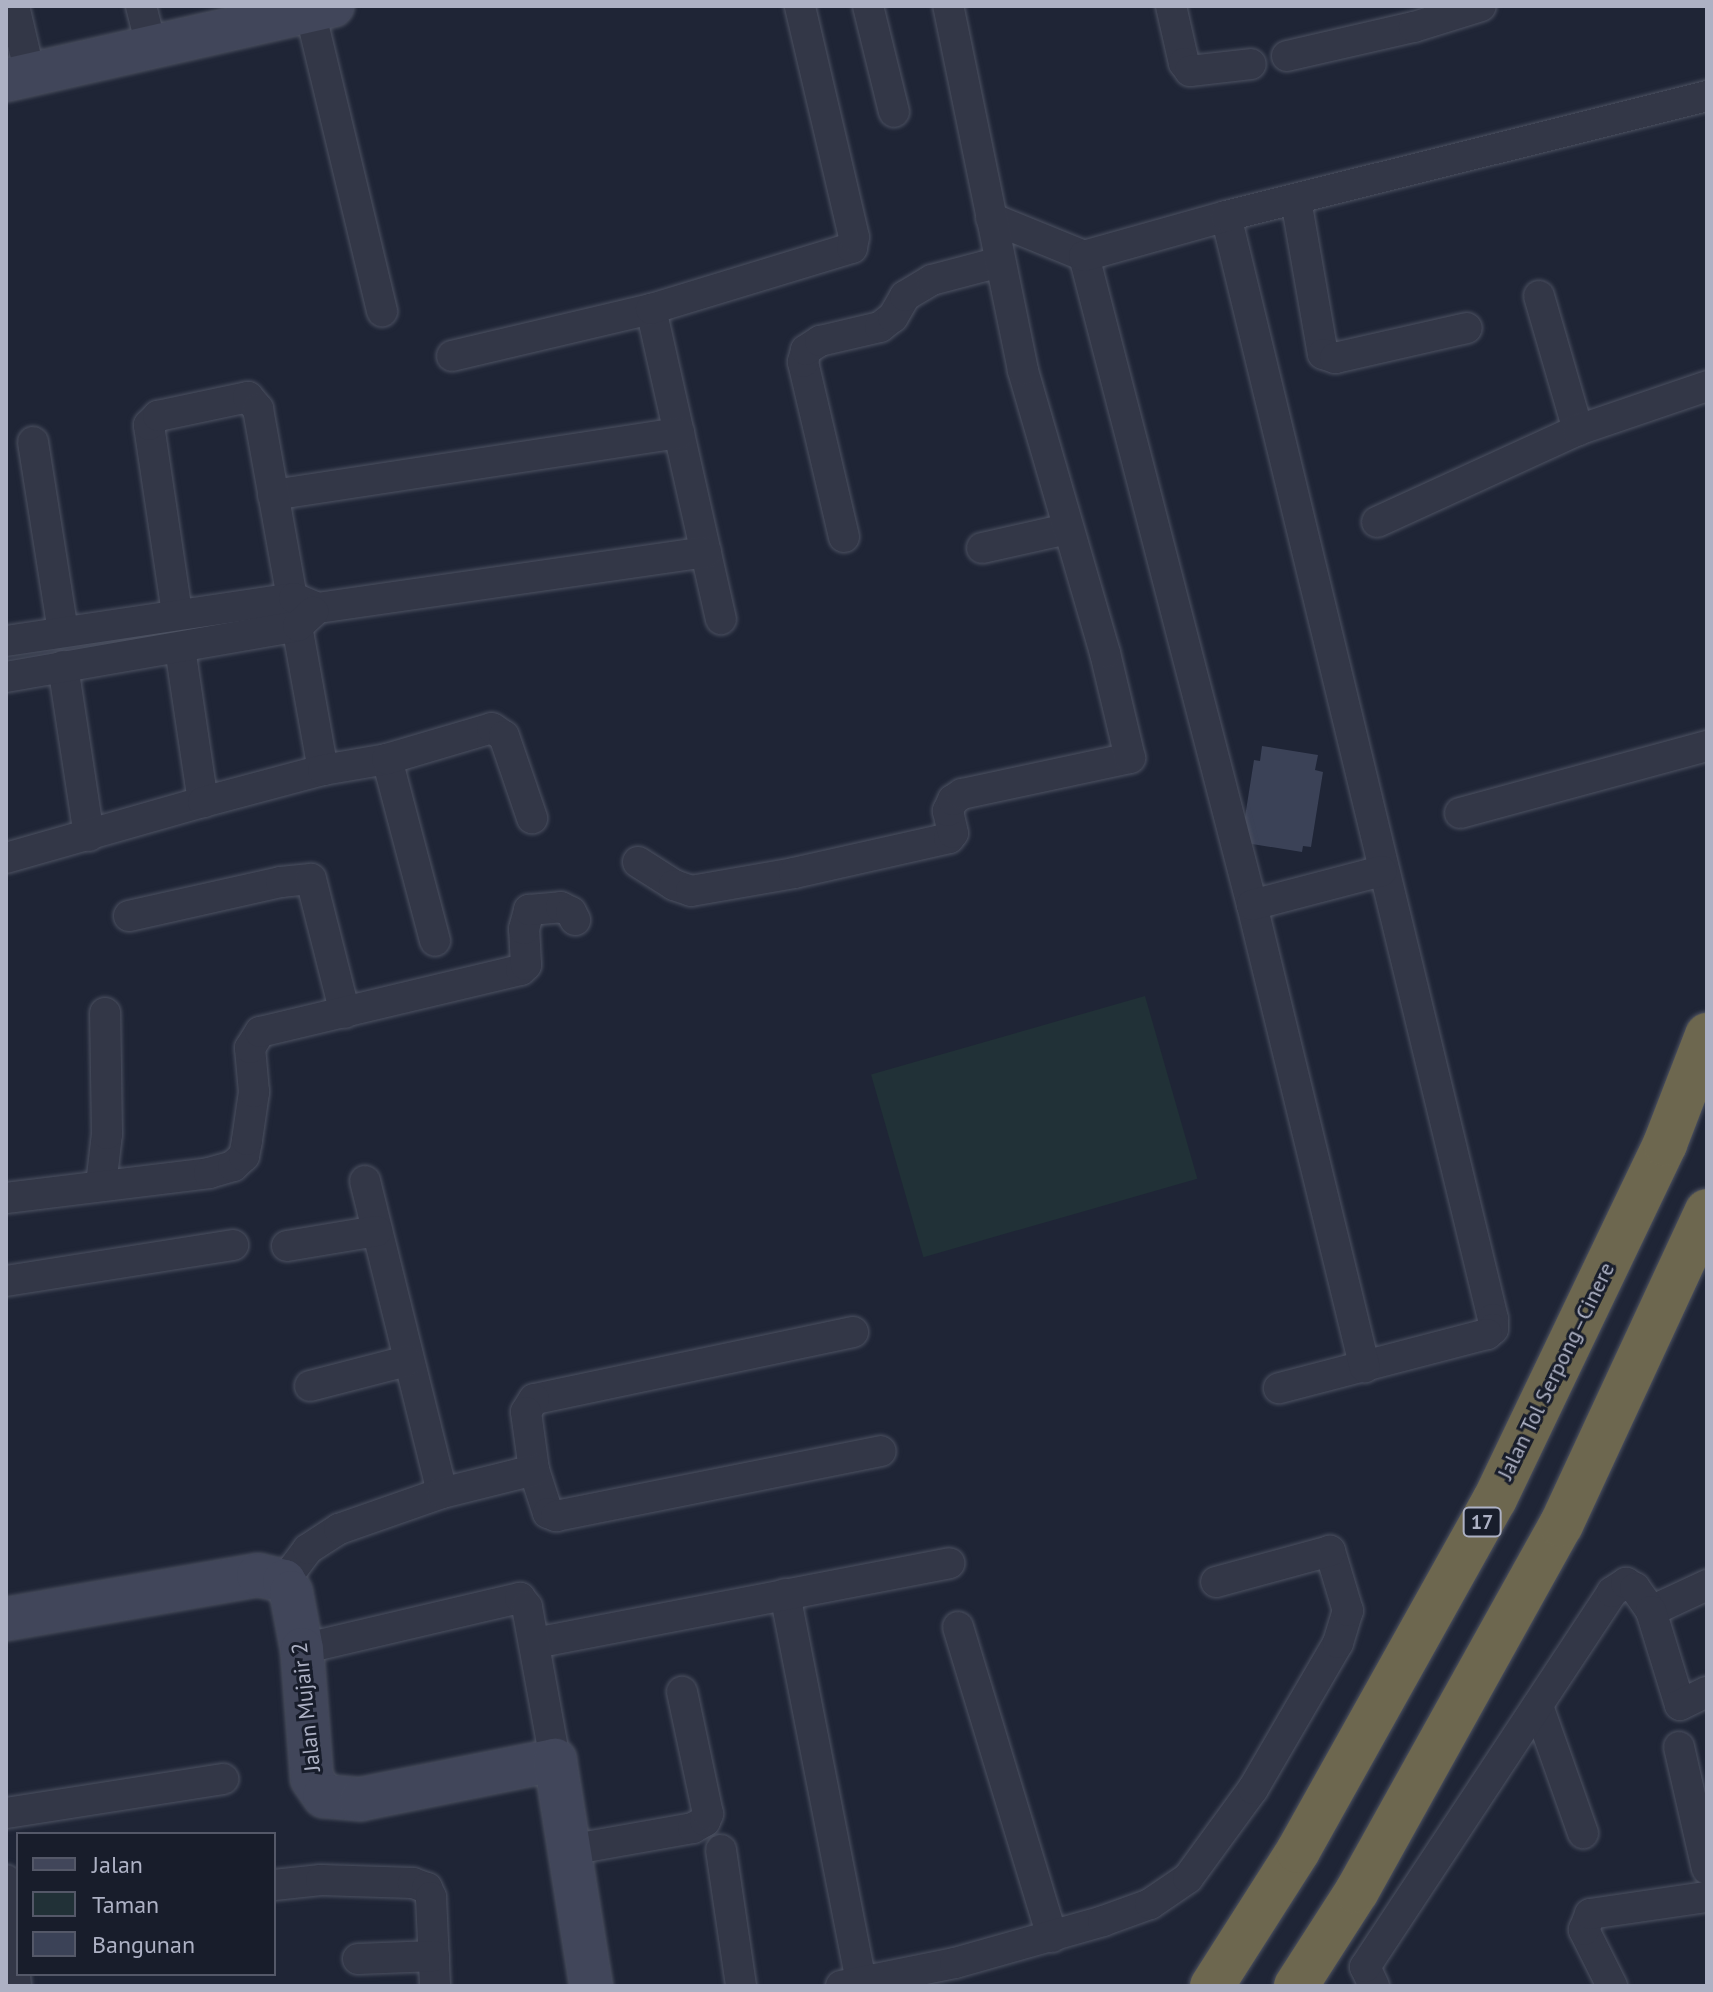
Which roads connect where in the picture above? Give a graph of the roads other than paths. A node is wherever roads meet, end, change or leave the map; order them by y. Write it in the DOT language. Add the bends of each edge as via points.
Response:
graph roads {
  1 [pos="14,6"];
  2 [pos="141,6"];
  3 [pos="800,6"];
  4 [pos="868,6"];
  5 [pos="948,6"];
  6 [pos="1171,6"];
  7 [pos="1481,6"];
  8 [pos="322,9"];
  9 [pos="152,49"];
  10 [pos="1287,56"];
  11 [pos="1251,64"];
  12 [pos="18,77"];
  13 [pos="1707,96"];
  14 [pos="894,112"];
  15 [pos="1296,200"];
  16 [pos="1226,216"];
  17 [pos="991,218"];
  18 [pos="1084,256"];
  19 [pos="1000,262"];
  20 [pos="1539,296"];
  21 [pos="651,309"];
  22 [pos="382,312"];
  23 [pos="1467,328"];
  24 [pos="452,356"];
  25 [pos="1707,386"];
  26 [pos="1578,430"];
  27 [pos="679,433"];
  28 [pos="33,442"];
  29 [pos="273,495"];
  30 [pos="1377,522"];
  31 [pos="1067,529"];
  32 [pos="844,537"];
  33 [pos="982,548"];
  34 [pos="706,552"];
  35 [pos="303,611"];
  36 [pos="177,613"];
  37 [pos="721,619"];
  38 [pos="63,631"];
  39 [pos="6,641"];
  40 [pos="180,648"];
  41 [pos="63,666"];
  42 [pos="6,677"];
  43 [pos="1707,746"];
  44 [pos="387,759"];
  45 [pos="323,770"];
  46 [pos="203,802"];
  47 [pos="1460,813"];
  48 [pos="532,818"];
  49 [pos="89,836"];
  50 [pos="6,858"];
  51 [pos="638,862"];
  52 [pos="1382,871"];
  53 [pos="1252,905"];
  54 [pos="129,916"];
  55 [pos="575,920"];
  56 [pos="435,941"];
  57 [pos="105,1013"];
  58 [pos="345,1013"];
  59 [pos="1707,1035"];
  60 [pos="365,1181"];
  61 [pos="101,1185"];
  62 [pos="6,1198"];
  63 [pos="1707,1211"];
  64 [pos="377,1231"];
  65 [pos="233,1245"];
  66 [pos="287,1246"];
  67 [pos="6,1281"];
  68 [pos="853,1332"];
  69 [pos="407,1361"];
  70 [pos="1365,1367"];
  71 [pos="310,1386"];
  72 [pos="1279,1388"];
  73 [pos="881,1451"];
  74 [pos="534,1470"];
  75 [pos="442,1493"];
  76 [pos="949,1563"];
  77 [pos="284,1581"];
  78 [pos="1216,1582"];
  79 [pos="1707,1585"];
  80 [pos="785,1594"];
  81 [pos="1651,1611"];
  82 [pos="6,1619"];
  83 [pos="958,1627"];
  84 [pos="535,1643"];
  85 [pos="302,1649"];
  86 [pos="682,1692"];
  87 [pos="1707,1692"];
  88 [pos="1538,1706"];
  89 [pos="1679,1747"];
  90 [pos="555,1760"];
  91 [pos="223,1779"];
  92 [pos="6,1813"];
  93 [pos="1583,1833"];
  94 [pos="569,1850"];
  95 [pos="721,1850"];
  96 [pos="1707,1869"];
  97 [pos="6,1880"];
  98 [pos="276,1885"];
  99 [pos="1707,1897"];
  100 [pos="11,1931"];
  101 [pos="1052,1937"];
  102 [pos="434,1956"];
  103 [pos="358,1959"];
  104 [pos="957,1974"];
  105 [pos="851,1984"];
  106 [pos="16,1986"];
  107 [pos="435,1986"];
  108 [pos="591,1986"];
  109 [pos="741,1986"];
  110 [pos="1212,1986"];
  111 [pos="1296,1986"];
  112 [pos="1374,1986"];
  113 [pos="1612,1986"];
  1 -- 12 [label="street"];
  2 -- 9 [label="street"];
  3 -- 21 [label="street" via="854,237 852,248"];
  4 -- 14 [label="street"];
  5 -- 17 [label="street"];
  6 -- 11 [label="street" via="1190,71"];
  7 -- 10 [label="street"];
  8 -- 9 [label="street"];
  8 -- 22 [label="street"];
  9 -- 12 [label="street"];
  13 -- 15 [label="street"];
  15 -- 16 [label="street"];
  15 -- 23 [label="street" via="1323,354 1335,358"];
  16 -- 18 [label="street"];
  16 -- 52 [label="street"];
  17 -- 18 [label="street"];
  17 -- 19 [label="street"];
  18 -- 53 [label="street"];
  19 -- 31 [label="street"];
  19 -- 32 [label="street" via="932,280 905,296 880,327 820,341 806,350 803,362"];
  20 -- 26 [label="street"];
  21 -- 24 [label="street"];
  21 -- 27 [label="street"];
  25 -- 26 [label="street"];
  26 -- 30 [label="street"];
  27 -- 29 [label="street"];
  27 -- 34 [label="street"];
  28 -- 38 [label="street"];
  29 -- 35 [label="street"];
  29 -- 36 [label="street" via="252,399 152,420 147,431"];
  31 -- 33 [label="street"];
  31 -- 51 [label="street" via="1130,758 962,794 948,811 953,833 949,838 794,873 691,891"];
  34 -- 35 [label="street"];
  34 -- 37 [label="street"];
  35 -- 36 [label="street"];
  35 -- 40 [label="street"];
  35 -- 45 [label="street"];
  36 -- 38 [label="street"];
  38 -- 39 [label="street"];
  40 -- 41 [label="street"];
  40 -- 46 [label="street"];
  41 -- 42 [label="street"];
  41 -- 49 [label="street"];
  43 -- 47 [label="street"];
  44 -- 45 [label="street"];
  44 -- 48 [label="street" via="499,730"];
  44 -- 56 [label="street"];
  45 -- 46 [label="street"];
  46 -- 49 [label="street"];
  49 -- 50 [label="street"];
  52 -- 53 [label="street"];
  52 -- 70 [label="street" via="1493,1326 1487,1334"];
  53 -- 70 [label="street"];
  54 -- 58 [label="street" via="311,879"];
  55 -- 58 [label="street" via="561,907 529,910 526,965 521,970"];
  57 -- 61 [label="street" via="107,1134"];
  58 -- 61 [label="street" via="260,1032 253,1039 254,1092 247,1140 244,1156 233,1166"];
  59 -- 110 [label="highway, Jalan Tol Serpong–Cinere / 17" via="1665,1144 1495,1499 1298,1851"];
  60 -- 64 [label="street"];
  61 -- 62 [label="street"];
  63 -- 111 [label="highway" via="1561,1525 1357,1891"];
  64 -- 66 [label="street"];
  64 -- 69 [label="street"];
  65 -- 67 [label="street"];
  68 -- 74 [label="street" via="534,1399 526,1412"];
  69 -- 71 [label="street"];
  69 -- 75 [label="street"];
  70 -- 72 [label="street"];
  73 -- 74 [label="street" via="556,1516 548,1513"];
  74 -- 75 [label="street"];
  75 -- 77 [label="street" via="339,1529 308,1549"];
  76 -- 80 [label="street"];
  77 -- 82 [label="street" via="258,1575"];
  77 -- 85 [label="street, Jalan Mujair 2"];
  78 -- 101 [label="street" via="1330,1551 1346,1598 1346,1627 1253,1789 1188,1878 1150,1904"];
  79 -- 81 [label="street"];
  80 -- 84 [label="street"];
  80 -- 105 [label="street"];
  81 -- 87 [label="street" via="1680,1705"];
  81 -- 88 [label="street" via="1626,1583 1612,1592"];
  83 -- 101 [label="street"];
  84 -- 85 [label="street" via="527,1607 517,1598"];
  84 -- 90 [label="street"];
  85 -- 90 [label="street, Jalan Mujair 2" via="312,1779 324,1796 361,1799"];
  86 -- 94 [label="street" via="708,1814 705,1821 693,1828"];
  88 -- 93 [label="street"];
  88 -- 112 [label="street" via="1365,1967"];
  89 -- 96 [label="street"];
  90 -- 94 [label="street"];
  91 -- 92 [label="street"];
  94 -- 108 [label="street"];
  95 -- 109 [label="street"];
  97 -- 100 [label="street"];
  98 -- 102 [label="street" via="321,1880 419,1884 431,1897"];
  99 -- 113 [label="street" via="1590,1914 1584,1930"];
  100 -- 106 [label="street"];
  101 -- 104 [label="street"];
  102 -- 103 [label="street"];
  102 -- 107 [label="street"];
  104 -- 105 [label="street"];
}
